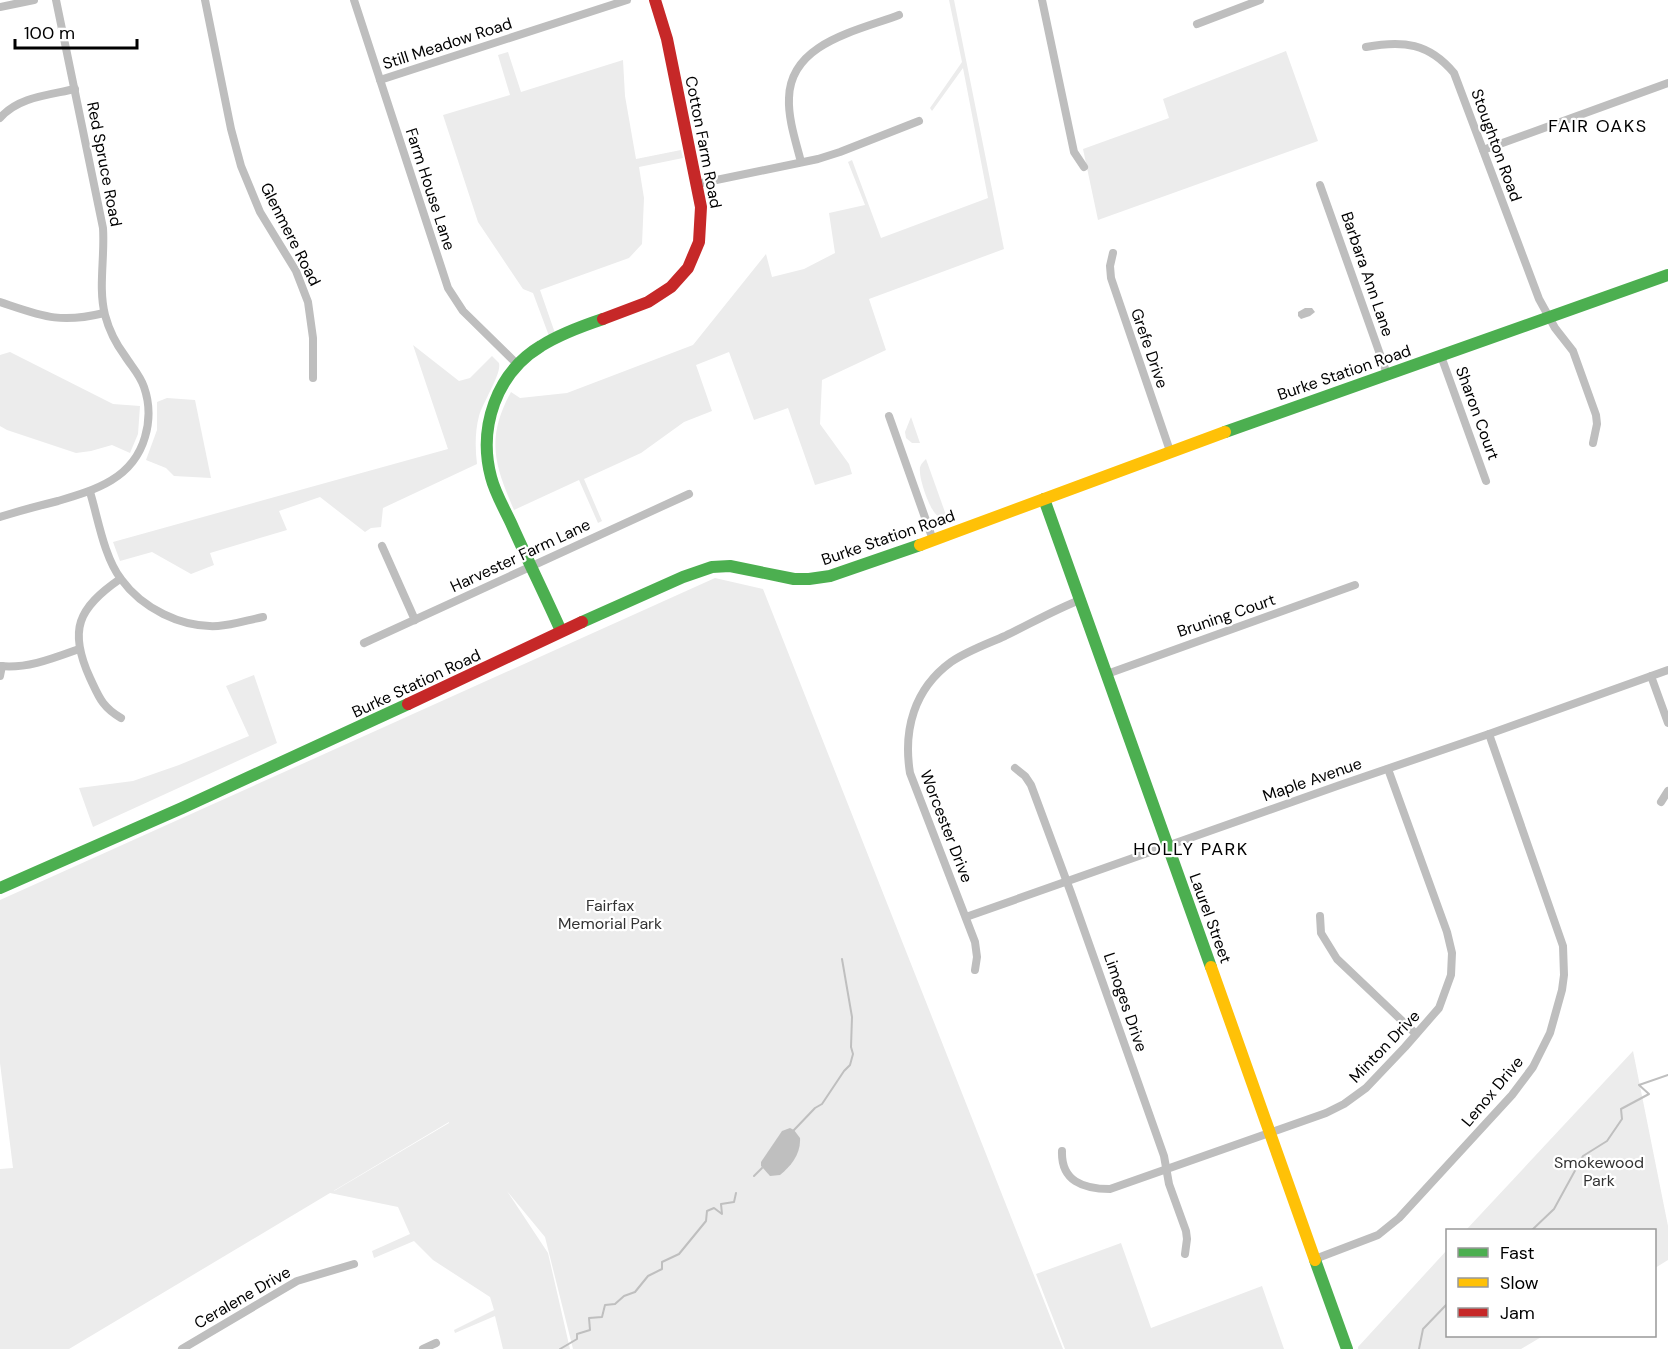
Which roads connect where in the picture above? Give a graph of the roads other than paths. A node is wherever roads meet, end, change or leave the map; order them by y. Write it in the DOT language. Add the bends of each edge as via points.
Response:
graph roads {
  1 [pos="34,0"];
  2 [pos="56,0"];
  3 [pos="205,0"];
  4 [pos="354,0"];
  5 [pos="627,0"];
  6 [pos="655,0"];
  7 [pos="1042,0"];
  8 [pos="1260,0"];
  9 [pos="0,7"];
  10 [pos="899,15"];
  11 [pos="1197,24"];
  12 [pos="1366,47"];
  13 [pos="380,80"];
  14 [pos="1668,83"];
  15 [pos="75,89"];
  16 [pos="0,118"];
  17 [pos="919,121"];
  18 [pos="1483,150"];
  19 [pos="801,162"];
  20 [pos="1084,166"];
  21 [pos="697,184"];
  22 [pos="1320,185"];
  23 [pos="1113,253"];
  24 [pos="1668,275"];
  25 [pos="0,302"];
  26 [pos="104,313"];
  27 [pos="1549,317"];
  28 [pos="1441,356"];
  29 [pos="517,364"];
  30 [pos="1387,374"];
  31 [pos="313,378"];
  32 [pos="889,416"];
  33 [pos="1593,442"];
  34 [pos="1170,451"];
  35 [pos="1486,481"];
  36 [pos="90,492"];
  37 [pos="689,494"];
  38 [pos="1044,499"];
  39 [pos="0,517"];
  40 [pos="933,540"];
  41 [pos="381,546"];
  42 [pos="530,567"];
  43 [pos="120,579"];
  44 [pos="1355,585"];
  45 [pos="1078,601"];
  46 [pos="263,617"];
  47 [pos="415,620"];
  48 [pos="561,632"];
  49 [pos="364,643"];
  50 [pos="79,649"];
  51 [pos="1,666"];
  52 [pos="1668,670"];
  53 [pos="1107,674"];
  54 [pos="0,676"];
  55 [pos="1651,676"];
  56 [pos="121,718"];
  57 [pos="1668,723"];
  58 [pos="1489,734"];
  59 [pos="1015,768"];
  60 [pos="1388,769"];
  61 [pos="1668,791"];
  62 [pos="1661,802"];
  63 [pos="1168,845"];
  64 [pos="1067,882"];
  65 [pos="0,888"];
  66 [pos="1320,916"];
  67 [pos="966,917"];
  68 [pos="975,970"];
  69 [pos="1416,1034"];
  70 [pos="1270,1133"];
  71 [pos="1062,1151"];
  72 [pos="1167,1168"];
  73 [pos="1185,1254"];
  74 [pos="1315,1259"];
  75 [pos="354,1264"];
  76 [pos="436,1343"];
  77 [pos="182,1349"];
  78 [pos="423,1349"];
  79 [pos="1347,1349"];
  1 -- 9 [label="street"];
  2 -- 15 [label="street, Red Spruce Road"];
  3 -- 31 [label="street, Glenmere Road" via="241,166 260,212 296,272 308,302"];
  4 -- 13 [label="street, Farm House Lane"];
  5 -- 13 [label="street, Still Meadow Road"];
  6 -- 21 [label="street, Cotton Farm Road" via="667,39"];
  7 -- 20 [label="street" via="1074,152"];
  8 -- 11 [label="street"];
  10 -- 19 [label="street" via="819,47 799,65 791,81 789,99"];
  12 -- 18 [label="street, Stoughton Road" via="1401,43 1431,52 1445,62 1460,86"];
  13 -- 29 [label="street, Farm House Lane" via="448,288 463,311"];
  14 -- 18 [label="street"];
  15 -- 16 [label="street" via="19,103"];
  15 -- 26 [label="street, Red Spruce Road" via="103,228"];
  17 -- 19 [label="street" via="840,152"];
  18 -- 27 [label="street, Stoughton Road"];
  19 -- 21 [label="street"];
  21 -- 29 [label="street, Cotton Farm Road" via="702,216 700,239 691,263 675,284 653,300 553,339"];
  22 -- 30 [label="street, Barbara Ann Lane"];
  23 -- 34 [label="street, Grefe Drive" via="1111,278"];
  24 -- 27 [label="street, Burke Station Road"];
  25 -- 26 [label="street" via="61,319"];
  26 -- 36 [label="street, Red Spruce Road" via="117,344 143,383 148,420 143,443 130,465 112,482"];
  27 -- 28 [label="street, Burke Station Road"];
  27 -- 33 [label="street, Stoughton Road" via="1577,360 1596,414"];
  28 -- 30 [label="street, Burke Station Road"];
  28 -- 35 [label="street, Sharon Court"];
  29 -- 42 [label="street, Cotton Farm Road" via="491,409 486,454 494,487"];
  30 -- 34 [label="street, Burke Station Road"];
  32 -- 40 [label="street"];
  34 -- 38 [label="street, Burke Station Road"];
  36 -- 39 [label="street, Red Spruce Road"];
  36 -- 43 [label="street" via="106,548"];
  37 -- 42 [label="street, Harvester Farm Lane"];
  38 -- 40 [label="street, Burke Station Road"];
  38 -- 45 [label="street, Laurel Street"];
  40 -- 48 [label="street, Burke Station Road" via="824,578 794,579 730,566 705,569"];
  41 -- 47 [label="street"];
  42 -- 47 [label="street, Harvester Farm Lane"];
  42 -- 48 [label="street, Cotton Farm Road"];
  43 -- 46 [label="street" via="150,606 184,622 219,626"];
  43 -- 50 [label="street" via="89,606 79,629"];
  44 -- 53 [label="street, Bruning Court"];
  45 -- 53 [label="street, Laurel Street"];
  45 -- 67 [label="street, Worcester Drive" via="951,662 928,684 913,711 907,742 910,773"];
  47 -- 49 [label="street, Harvester Farm Lane"];
  48 -- 65 [label="street, Burke Station Road" via="358,728"];
  50 -- 51 [label="street" via="33,664"];
  50 -- 56 [label="street" via="99,699"];
  51 -- 54 [label="street"];
  52 -- 55 [label="street, Maple Avenue"];
  53 -- 63 [label="street, Laurel Street"];
  55 -- 57 [label="street"];
  55 -- 58 [label="street, Maple Avenue"];
  58 -- 60 [label="street, Maple Avenue"];
  58 -- 74 [label="street, Lenox Drive" via="1563,946 1564,975 1557,1011 1542,1051 1522,1084 1399,1218 1378,1235"];
  59 -- 64 [label="street, Limoges Drive" via="1031,785"];
  60 -- 63 [label="street, Maple Avenue"];
  60 -- 69 [label="street, Minton Drive" via="1452,953 1444,999"];
  61 -- 62 [label="street"];
  63 -- 64 [label="street, Maple Avenue"];
  63 -- 70 [label="street, Laurel Street"];
  64 -- 67 [label="street, Maple Avenue"];
  64 -- 72 [label="street, Limoges Drive"];
  66 -- 69 [label="street" via="1321,933 1337,960"];
  67 -- 68 [label="street, Worcester Drive" via="975,942"];
  69 -- 70 [label="street, Minton Drive" via="1352,1100"];
  70 -- 72 [label="street, Minton Drive"];
  70 -- 74 [label="street, Laurel Street"];
  71 -- 72 [label="street, Minton Drive" via="1063,1166 1070,1177 1098,1189 1121,1186"];
  72 -- 73 [label="street, Limoges Drive" via="1186,1231"];
  74 -- 79 [label="street, Laurel Street"];
  75 -- 77 [label="street, Ceralene Drive" via="297,1281"];
  76 -- 78 [label="street"];
}
